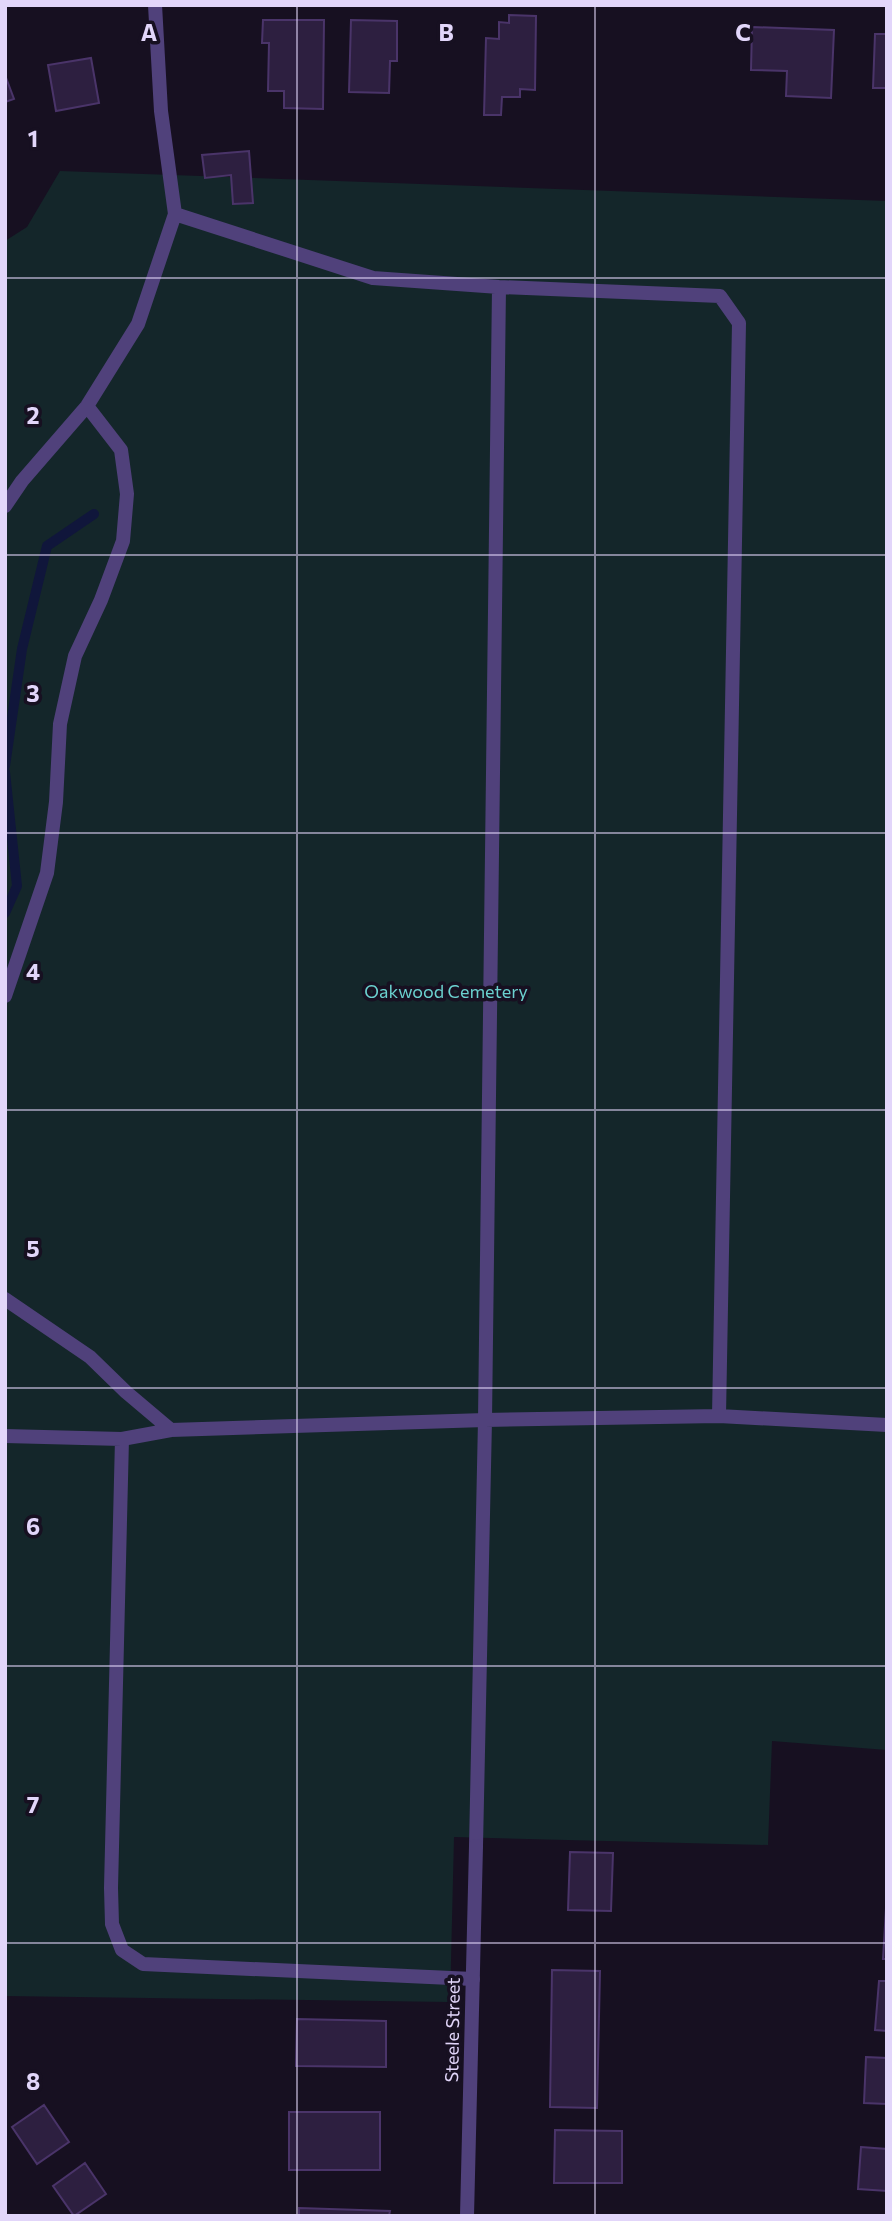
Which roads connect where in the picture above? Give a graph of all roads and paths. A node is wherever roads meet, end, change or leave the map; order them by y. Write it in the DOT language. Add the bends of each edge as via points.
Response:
graph roads {
  1 [pos="155,5"];
  2 [pos="174,214"];
  3 [pos="499,287"];
  4 [pos="87,406"];
  5 [pos="5,506"];
  6 [pos="5,996"];
  7 [pos="5,1299"];
  8 [pos="719,1416"];
  9 [pos="485,1420"];
  10 [pos="887,1425"];
  11 [pos="172,1430"];
  12 [pos="5,1436"];
  13 [pos="122,1439"];
  14 [pos="473,1979"];
  15 [pos="467,2216"];
  1 -- 2 [label="street" via="161,111"];
  2 -- 3 [label="street" via="373,278"];
  2 -- 4 [label="street" via="138,324"];
  3 -- 8 [label="street" via="720,296 738,323"];
  3 -- 9 [label="street, Steele Street"];
  4 -- 5 [label="street"];
  4 -- 6 [label="street" via="121,450 127,494 122,541 75,656 60,724 47,873"];
  7 -- 11 [label="street" via="90,1357"];
  8 -- 9 [label="street"];
  8 -- 10 [label="street"];
  9 -- 11 [label="street"];
  9 -- 14 [label="street, Steele Street"];
  11 -- 13 [label="street"];
  12 -- 13 [label="street"];
  13 -- 14 [label="street" via="111,1888 112,1924 122,1950 143,1964"];
  14 -- 15 [label="street, Steele Street"];
}
